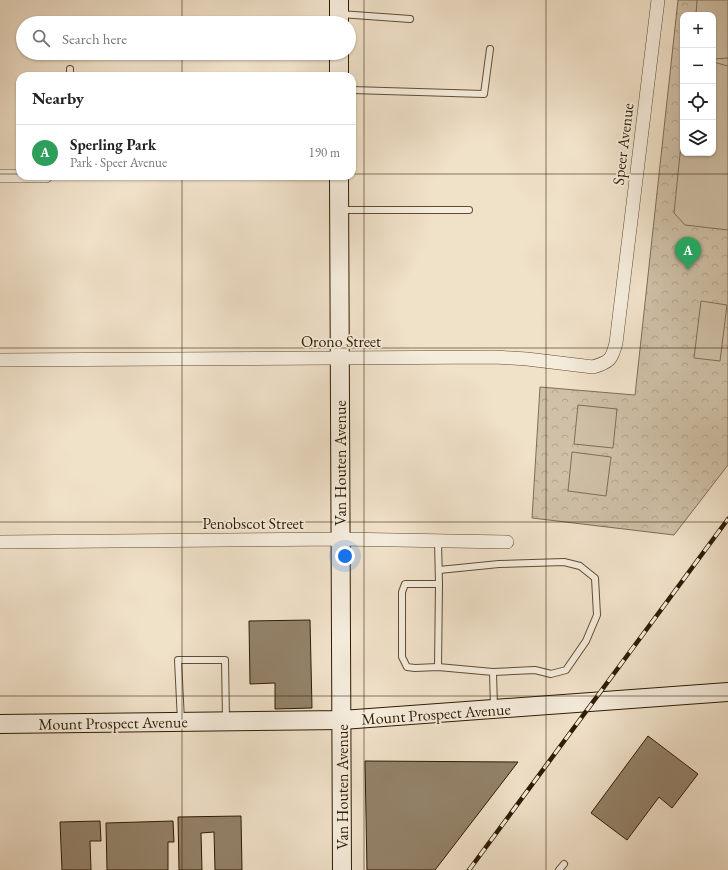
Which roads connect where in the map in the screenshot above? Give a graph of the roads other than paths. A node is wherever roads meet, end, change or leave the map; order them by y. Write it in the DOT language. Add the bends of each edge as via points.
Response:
graph roads {
  1 [pos="658,0"];
  2 [pos="339,12"];
  3 [pos="410,19"];
  4 [pos="490,49"];
  5 [pos="339,60"];
  6 [pos="339,72"];
  7 [pos="356,90"];
  8 [pos="0,176"];
  9 [pos="16,176"];
  10 [pos="339,180"];
  11 [pos="339,210"];
  12 [pos="469,210"];
  13 [pos="622,291"];
  14 [pos="340,358"];
  15 [pos="0,360"];
  16 [pos="340,539"];
  17 [pos="438,541"];
  18 [pos="0,542"];
  19 [pos="507,542"];
  20 [pos="439,570"];
  21 [pos="439,584"];
  22 [pos="438,667"];
  23 [pos="493,672"];
  24 [pos="728,692"];
  25 [pos="495,710"];
  26 [pos="342,720"];
  27 [pos="181,722"];
  28 [pos="226,722"];
  29 [pos="0,724"];
  30 [pos="564,864"];
  31 [pos="342,870"];
  32 [pos="559,870"];
  1 -- 13 [label="street, Speer Avenue"];
  2 -- 3 [label="lane"];
  4 -- 7 [label="lane" via="484,94"];
  5 -- 6 [label="street"];
  8 -- 9 [label="street"];
  10 -- 11 [label="street, Van Houten Avenue"];
  11 -- 12 [label="lane"];
  11 -- 14 [label="street, Van Houten Avenue"];
  13 -- 14 [label="street, Orono Street" via="616,343 612,357 602,364 593,366 495,357"];
  14 -- 15 [label="street, Orono Street"];
  14 -- 16 [label="street, Van Houten Avenue"];
  16 -- 17 [label="street, Penobscot Street"];
  16 -- 18 [label="street, Penobscot Street"];
  16 -- 26 [label="street, Van Houten Avenue"];
  17 -- 19 [label="street, Penobscot Street"];
  17 -- 20 [label="lane"];
  20 -- 21 [label="lane"];
  20 -- 23 [label="lane" via="499,564 564,562 580,566 595,578 597,615 586,641 566,670 551,674 534,670"];
  21 -- 22 [label="lane"];
  21 -- 22 [label="lane" via="405,584 402,592 402,656 407,667"];
  22 -- 23 [label="lane"];
  23 -- 25 [label="lane"];
  24 -- 25 [label="street, Mount Prospect Avenue"];
  25 -- 26 [label="street, Mount Prospect Avenue"];
  26 -- 28 [label="street, Mount Prospect Avenue"];
  26 -- 31 [label="street, Van Houten Avenue"];
  27 -- 28 [label="street, Mount Prospect Avenue"];
  27 -- 28 [label="lane" via="178,660 226,660"];
  27 -- 29 [label="street, Mount Prospect Avenue"];
  30 -- 32 [label="lane"];
}
